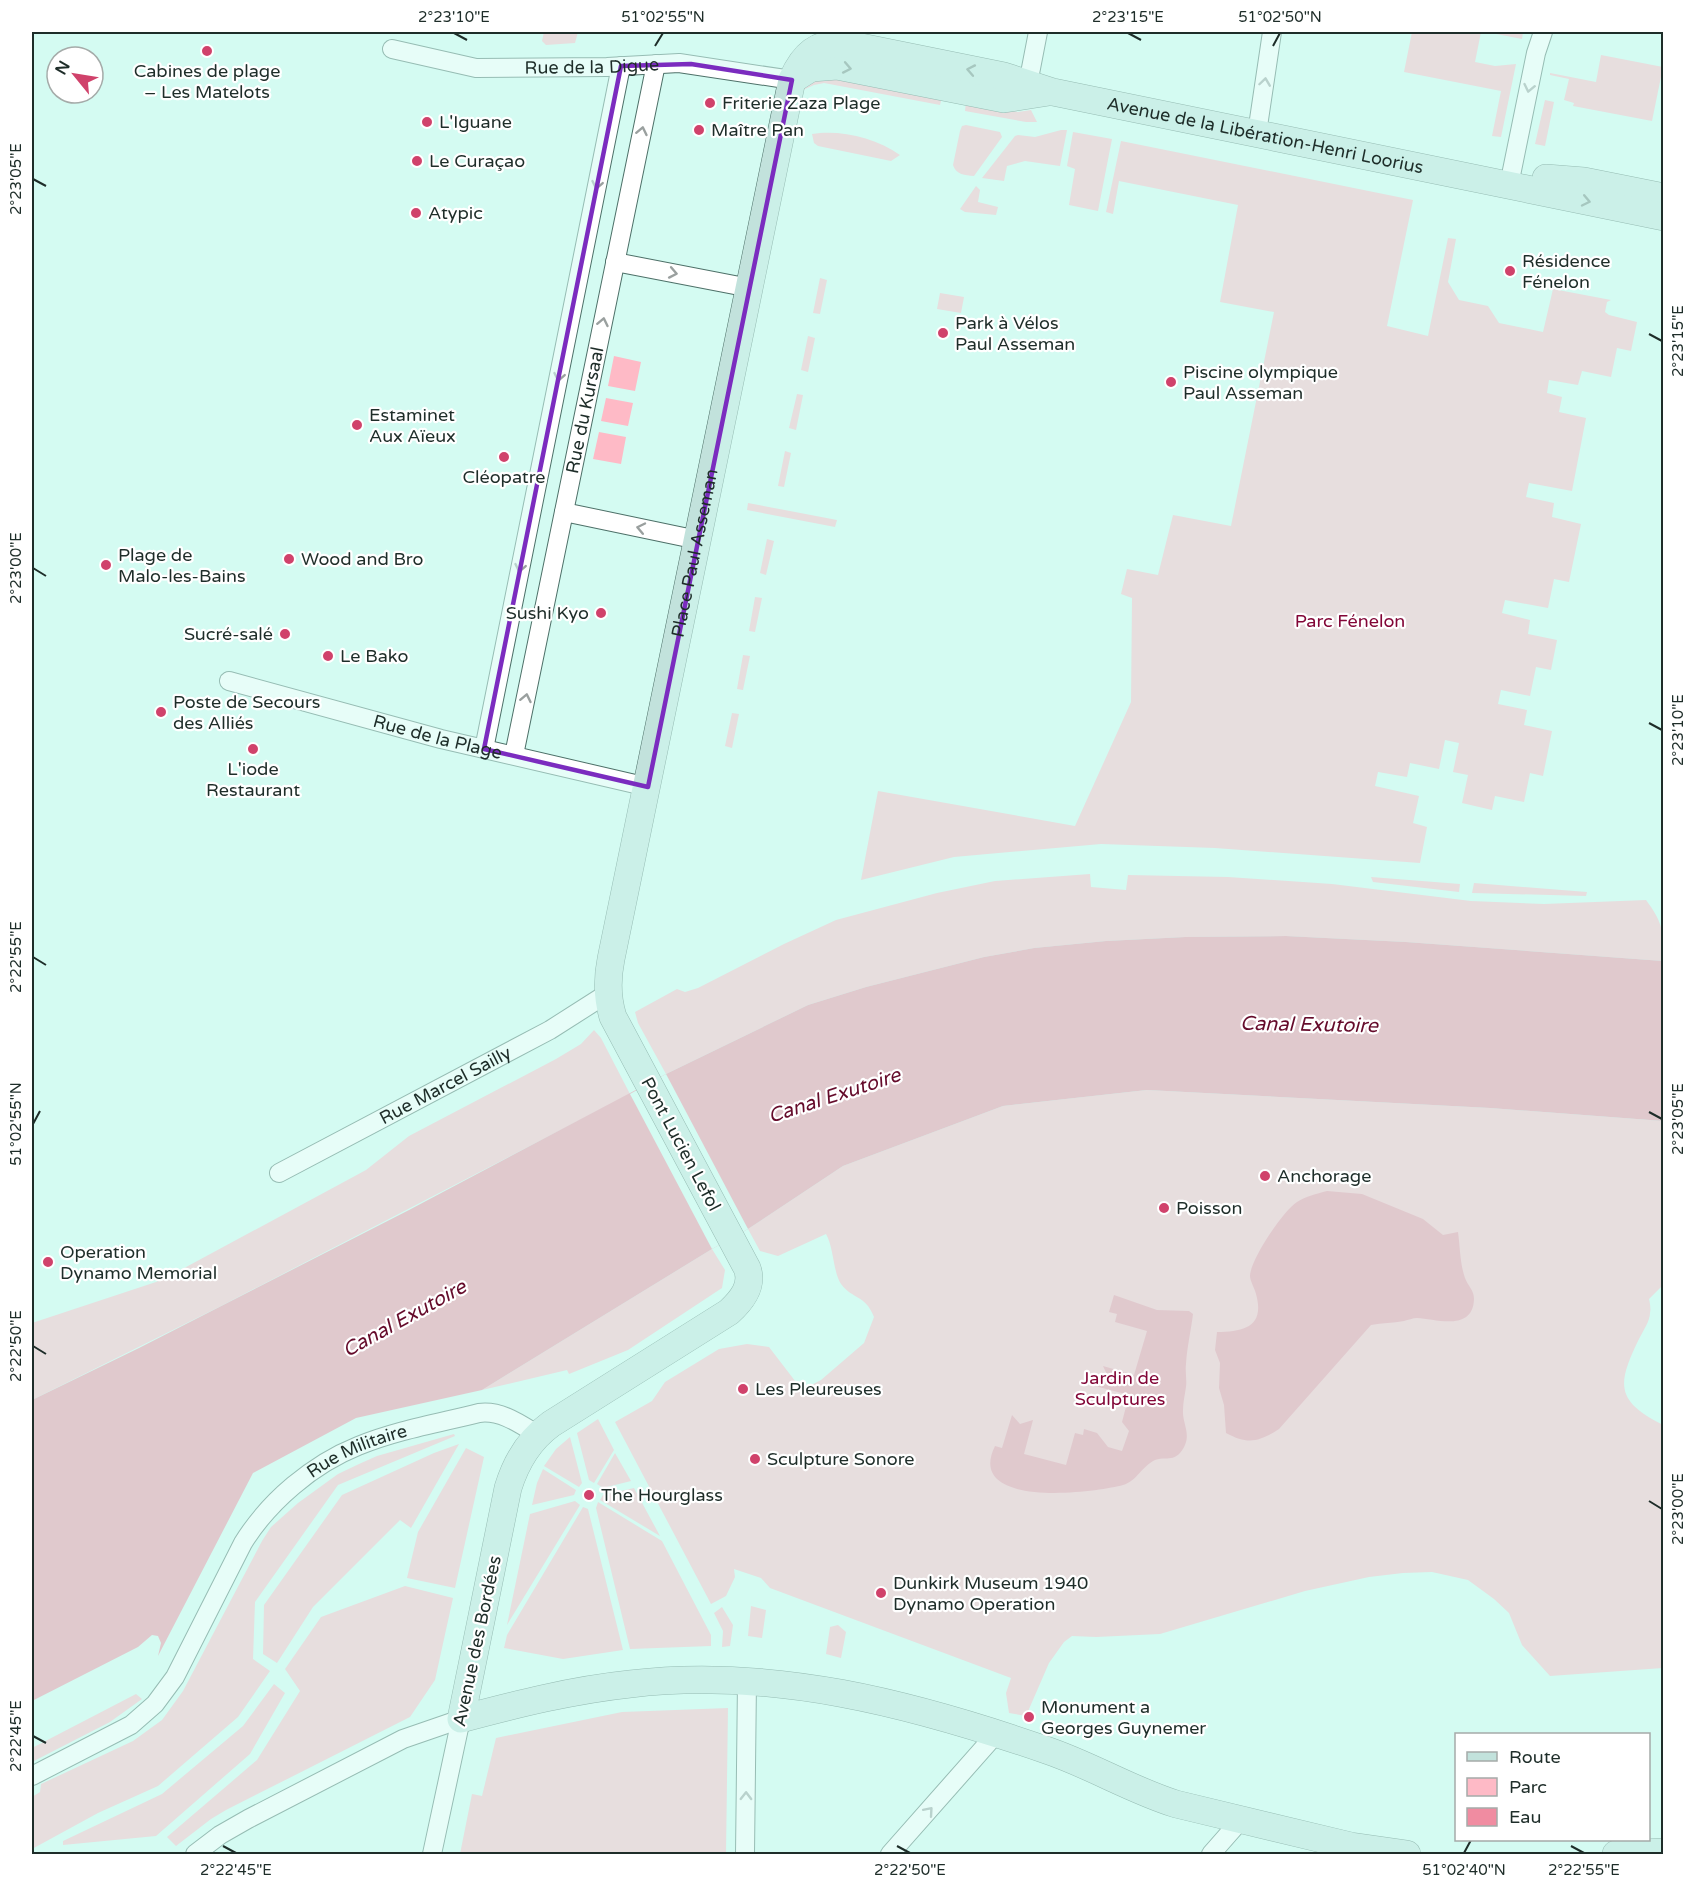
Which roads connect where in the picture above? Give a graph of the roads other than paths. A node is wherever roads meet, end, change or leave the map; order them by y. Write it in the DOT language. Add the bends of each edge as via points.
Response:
graph roads {
  1 [pos="1038,32"];
  2 [pos="1272,32"];
  3 [pos="1543,32"];
  4 [pos="392,49"];
  5 [pos="656,64"];
  6 [pos="621,66"];
  7 [pos="792,80"];
  8 [pos="1027,90"];
  9 [pos="1257,133"];
  10 [pos="1510,181"];
  11 [pos="1664,197"];
  12 [pos="1664,217"];
  13 [pos="615,262"];
  14 [pos="750,288"];
  15 [pos="564,512"];
  16 [pos="698,540"];
  17 [pos="229,681"];
  18 [pos="484,749"];
  19 [pos="514,756"];
  20 [pos="648,787"];
  21 [pos="608,993"];
  22 [pos="617,1026"];
  23 [pos="279,1173"];
  24 [pos="538,1435"];
  25 [pos="747,1681"];
  26 [pos="462,1719"];
  27 [pos="996,1734"];
  28 [pos="32,1776"];
  29 [pos="1240,1821"];
  30 [pos="1664,1852"];
  31 [pos="195,1854"];
  32 [pos="432,1854"];
  33 [pos="745,1854"];
  34 [pos="890,1854"];
  35 [pos="1210,1854"];
  36 [pos="1407,1854"];
  37 [pos="1616,1854"];
  1 -- 8 [label="street"];
  9 -- 2 [label="street, one-way"];
  3 -- 10 [label="street, one-way"];
  4 -- 6 [label="street, Rue de la Digue" via="477,68"];
  5 -- 6 [label="street, Rue de la Digue"];
  5 -- 7 [label="street, Rue de la Digue" via="703,65"];
  13 -- 5 [label="street, Rue du Kursaal, one-way"];
  6 -- 18 [label="street, Rue du Kursaal, one-way"];
  7 -- 8 [label="street, Avenue de la Libération-Henri Loorius" via="811,68 837,66 1004,99"];
  7 -- 14 [label="street, Place Paul Asseman"];
  8 -- 9 [label="street, Avenue de la Libération-Henri Loorius"];
  9 -- 10 [label="street, Avenue de la Libération-Henri Loorius" via="1476,178"];
  10 -- 11 [label="street, Avenue de la Libération-Henri Loorius" via="1573,179"];
  10 -- 12 [label="street, Avenue de la Libération-Henri Loorius, one-way"];
  13 -- 14 [label="street, one-way"];
  15 -- 13 [label="street, Rue du Kursaal, one-way"];
  14 -- 16 [label="street, Place Paul Asseman"];
  16 -- 15 [label="street, one-way"];
  19 -- 15 [label="street, Rue du Kursaal, one-way"];
  16 -- 20 [label="street, Place Paul Asseman"];
  17 -- 18 [label="street, Rue de la Plage"];
  18 -- 19 [label="street, Rue de la Plage"];
  19 -- 20 [label="street, Rue de la Plage"];
  20 -- 21 [label="street, Place Paul Asseman" via="611,958"];
  21 -- 22 [label="street, Place Paul Asseman"];
  21 -- 23 [label="street, Rue Marcel Sailly" via="550,1030"];
  22 -- 24 [label="street, Pont Lucien Lefol" via="744,1263 749,1283 741,1300 729,1312"];
  24 -- 26 [label="street, Avenue des Bordées" via="522,1455 508,1488"];
  24 -- 28 [label="street, Rue Militaire" via="499,1414 479,1413 376,1439 317,1469 276,1502 249,1533 175,1677 155,1704 131,1725"];
  25 -- 26 [label="street" via="630,1684 526,1702"];
  25 -- 27 [label="street" via="858,1695"];
  33 -- 25 [label="street, one-way"];
  26 -- 31 [label="street" via="403,1739 248,1819"];
  26 -- 32 [label="street, Avenue des Bordées"];
  27 -- 29 [label="street" via="1075,1760 1162,1800"];
  34 -- 27 [label="street, one-way"];
  29 -- 35 [label="street"];
  29 -- 36 [label="street" via="1351,1846"];
  30 -- 37 [label="street"];
}
